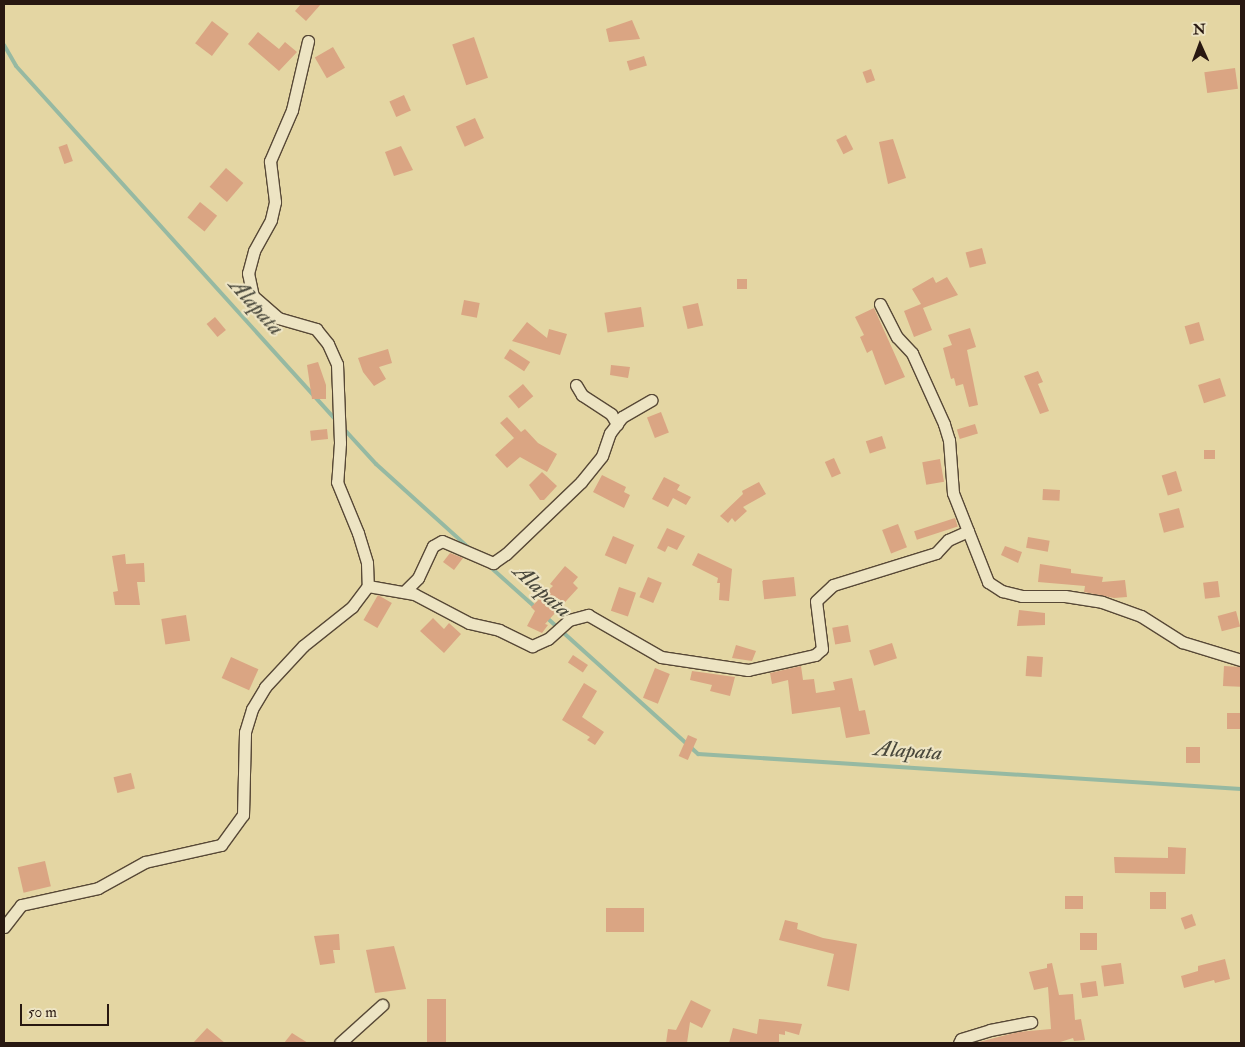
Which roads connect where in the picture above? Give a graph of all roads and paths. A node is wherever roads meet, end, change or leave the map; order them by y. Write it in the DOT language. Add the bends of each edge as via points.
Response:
graph roads {
  1 [pos="308,40"];
  2 [pos="880,304"];
  3 [pos="576,385"];
  4 [pos="652,400"];
  5 [pos="617,424"];
  6 [pos="968,531"];
  7 [pos="368,586"];
  8 [pos="404,592"];
  9 [pos="1241,660"];
  10 [pos="4,927"];
  11 [pos="382,1005"];
  12 [pos="1031,1022"];
  13 [pos="340,1043"];
  14 [pos="959,1043"];
  1 -- 7 [label="street" via="292,110 270,161 275,202 271,220 254,251 248,273 253,296 278,318 316,329 328,344 337,364 340,443 337,482 367,563"];
  2 -- 6 [label="street" via="897,337 912,353 944,424 949,440 953,493"];
  3 -- 5 [label="street" via="582,395 611,414"];
  4 -- 5 [label="street" via="637,407"];
  5 -- 8 [label="street" via="602,456 581,482 506,554 492,563 442,541 433,546 418,578"];
  6 -- 8 [label="street" via="948,540 936,553 833,585 816,601 822,649 815,655 748,670 661,657 588,615 568,620 548,639 532,646 499,630 469,623"];
  6 -- 9 [label="street" via="982,575 1002,591 1022,596 1064,596 1102,602 1141,616 1182,642"];
  7 -- 8 [label="street"];
  7 -- 10 [label="street" via="352,607 303,646 265,687 252,709 245,732 242,815 221,845 145,862 98,888 21,906"];
  11 -- 13 [label="street"];
  12 -- 14 [label="street" via="990,1030 961,1039"];
}
